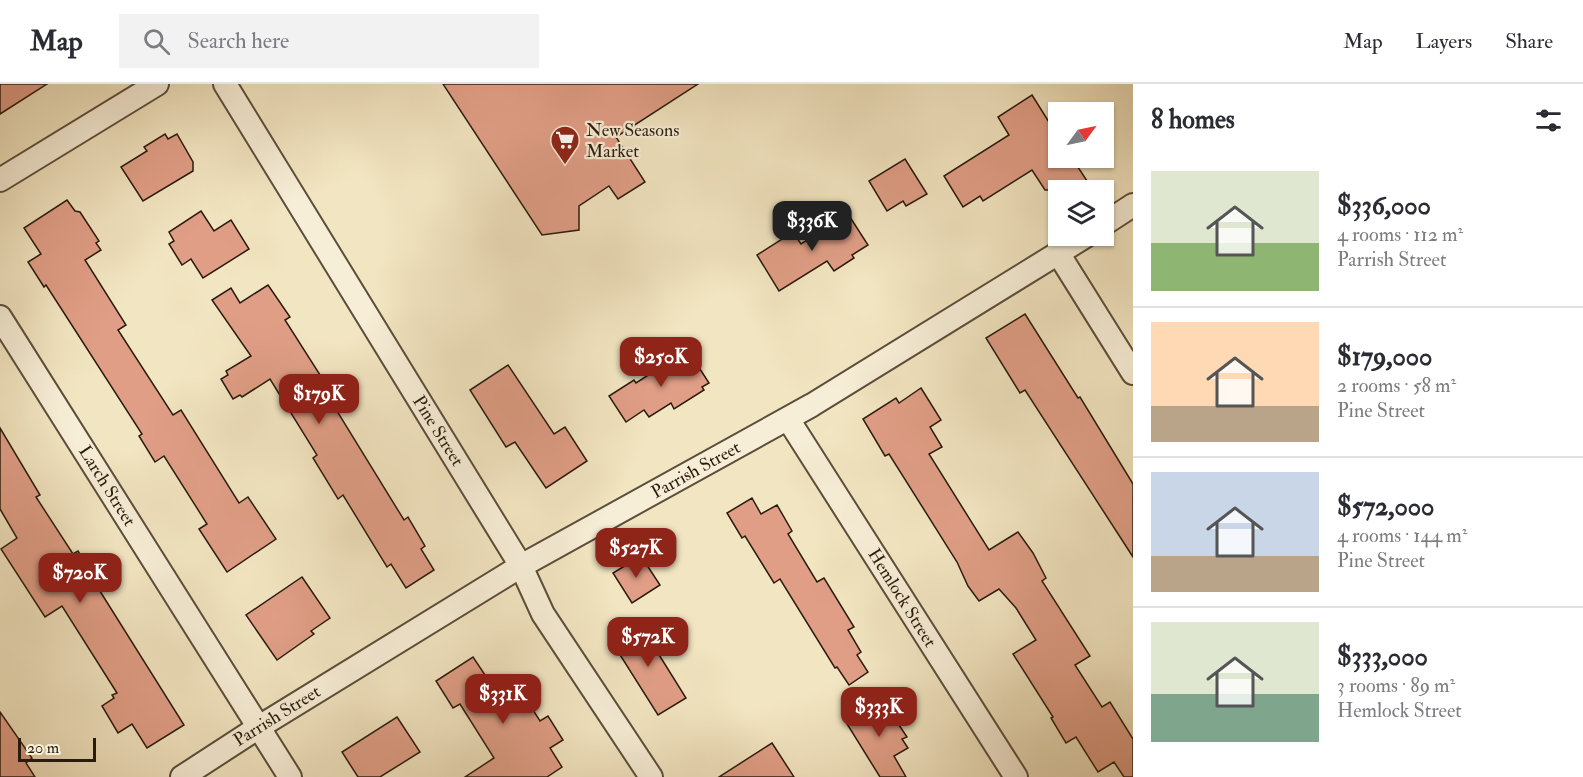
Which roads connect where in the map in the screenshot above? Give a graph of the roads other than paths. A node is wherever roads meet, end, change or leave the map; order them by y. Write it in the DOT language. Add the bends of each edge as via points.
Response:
graph roads {
  1 [pos="157,84"];
  2 [pos="225,84"];
  3 [pos="0,180"];
  4 [pos="1133,205"];
  5 [pos="1114,217"];
  6 [pos="1070,246"];
  7 [pos="1058,254"];
  8 [pos="0,317"];
  9 [pos="1133,372"];
  10 [pos="788,419"];
  11 [pos="521,566"];
  12 [pos="258,727"];
  13 [pos="182,777"];
  14 [pos="290,777"];
  15 [pos="651,777"];
  16 [pos="1016,777"];
  1 -- 3 [label="street"];
  2 -- 11 [label="street, Pine Street"];
  4 -- 5 [label="street"];
  6 -- 7 [label="street, Parrish Street"];
  7 -- 9 [label="street"];
  7 -- 10 [label="street, Parrish Street"];
  8 -- 12 [label="street, Larch Street"];
  10 -- 11 [label="street, Parrish Street"];
  10 -- 16 [label="street, Hemlock Street"];
  11 -- 12 [label="street, Parrish Street"];
  11 -- 15 [label="street, Pine Street" via="543,614"];
  12 -- 13 [label="street, Parrish Street"];
  12 -- 14 [label="street, Larch Street"];
}
